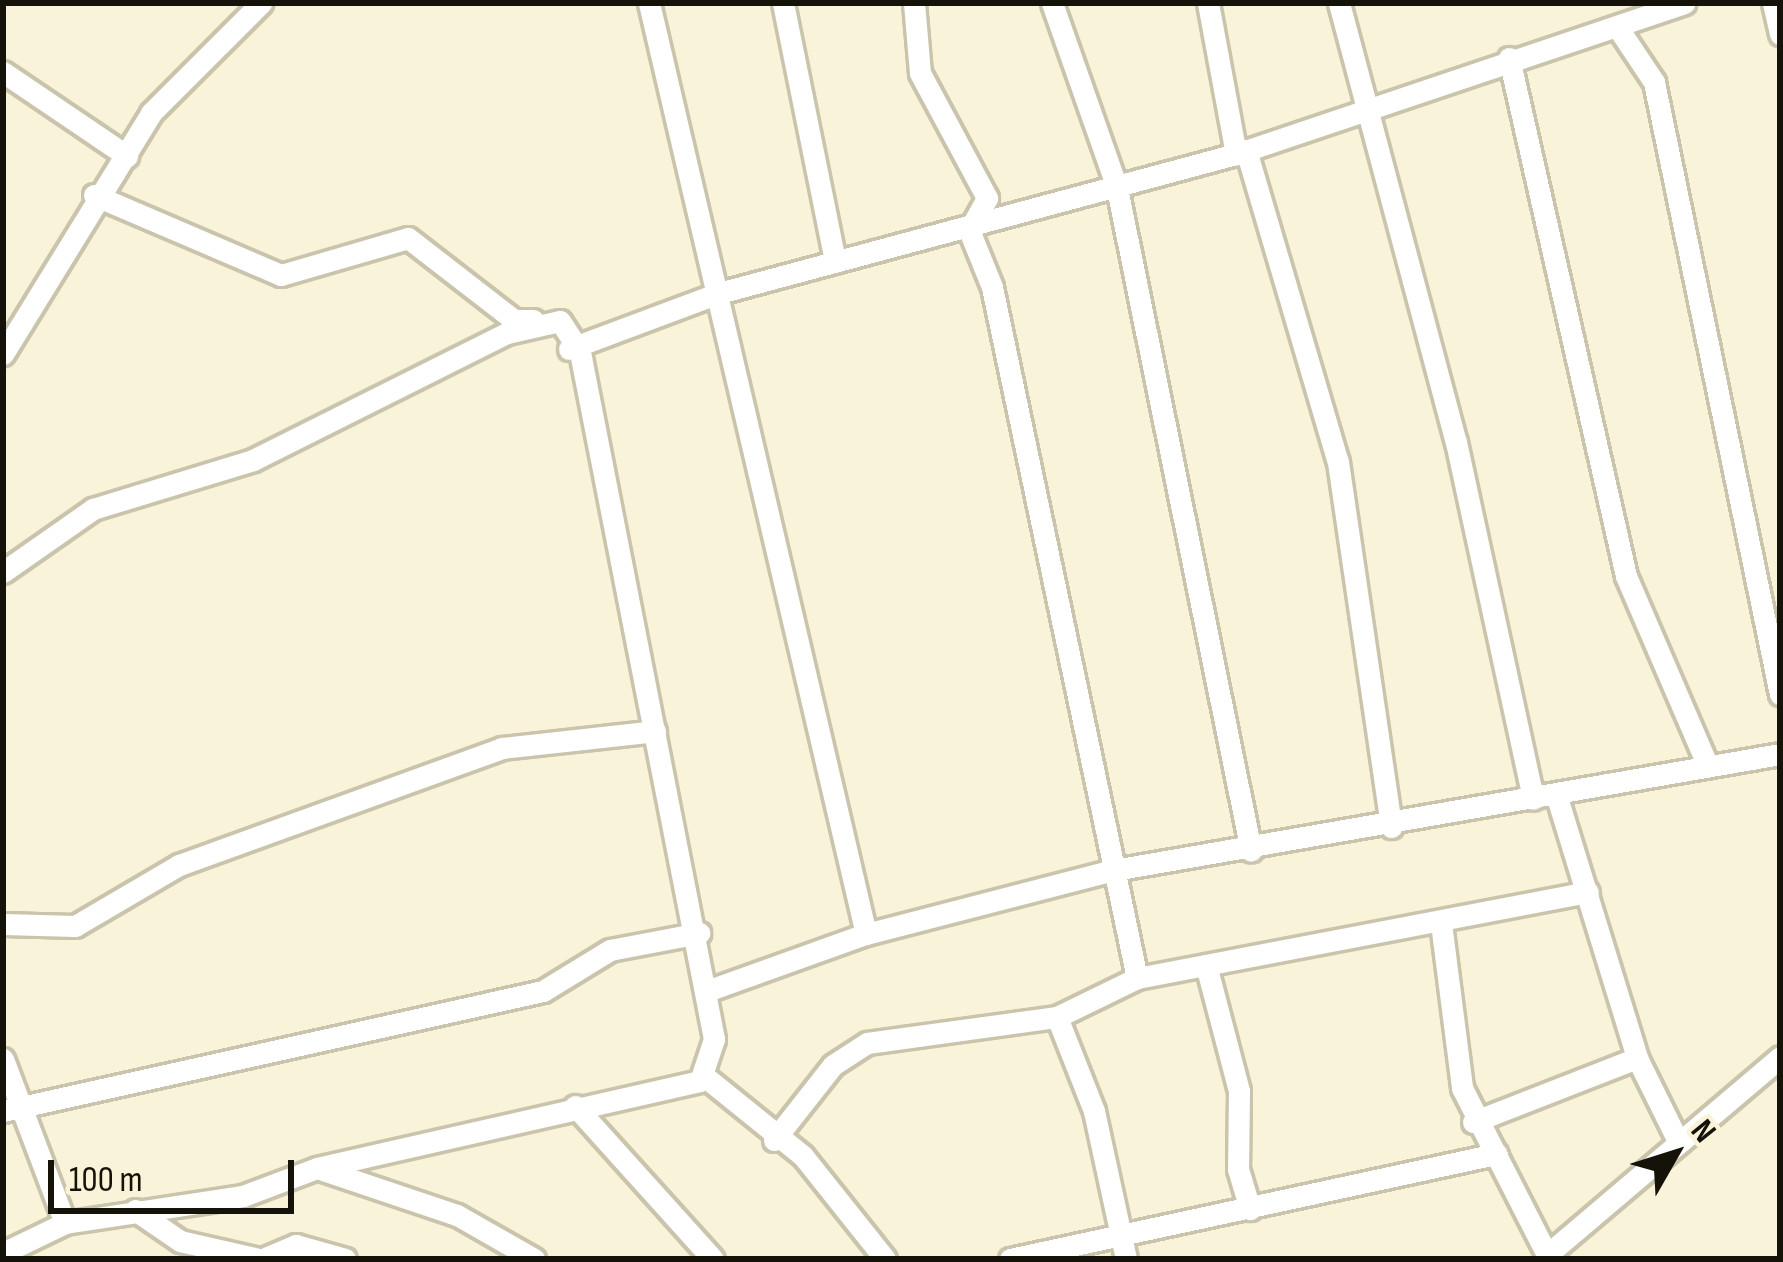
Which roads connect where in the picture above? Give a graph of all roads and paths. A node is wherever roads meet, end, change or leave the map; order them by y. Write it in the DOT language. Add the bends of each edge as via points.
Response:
graph roads {
  1 [pos="261,3"];
  2 [pos="649,3"];
  3 [pos="783,3"];
  4 [pos="914,3"];
  5 [pos="1052,3"];
  6 [pos="1208,3"];
  7 [pos="1339,3"];
  8 [pos="1684,3"];
  9 [pos="1773,3"];
  10 [pos="1618,28"];
  11 [pos="1780,34"];
  12 [pos="1510,58"];
  13 [pos="3,72"];
  14 [pos="1368,108"];
  15 [pos="1241,152"];
  16 [pos="127,156"];
  17 [pos="1118,188"];
  18 [pos="94,195"];
  19 [pos="969,230"];
  20 [pos="835,262"];
  21 [pos="719,293"];
  22 [pos="560,321"];
  23 [pos="569,349"];
  24 [pos="3,354"];
  25 [pos="3,572"];
  26 [pos="1780,694"];
  27 [pos="655,731"];
  28 [pos="1780,754"];
  29 [pos="1707,764"];
  30 [pos="1556,794"];
  31 [pos="1532,799"];
  32 [pos="1391,827"];
  33 [pos="1251,851"];
  34 [pos="1114,870"];
  35 [pos="1588,892"];
  36 [pos="1441,923"];
  37 [pos="3,924"];
  38 [pos="699,933"];
  39 [pos="866,934"];
  40 [pos="1206,965"];
  41 [pos="1137,978"];
  42 [pos="712,989"];
  43 [pos="1057,1017"];
  44 [pos="1780,1057"];
  45 [pos="1637,1058"];
  46 [pos="3,1059"];
  47 [pos="704,1076"];
  48 [pos="574,1106"];
  49 [pos="14,1108"];
  50 [pos="1473,1122"];
  51 [pos="1676,1137"];
  52 [pos="774,1140"];
  53 [pos="1497,1154"];
  54 [pos="317,1168"];
  55 [pos="1250,1209"];
  56 [pos="135,1210"];
  57 [pos="65,1223"];
  58 [pos="1124,1230"];
  59 [pos="3,1253"];
  60 [pos="1549,1256"];
  61 [pos="261,1259"];
  62 [pos="345,1259"];
  63 [pos="534,1259"];
  64 [pos="713,1259"];
  65 [pos="885,1259"];
  66 [pos="1010,1259"];
  67 [pos="1126,1259"];
  1 -- 16 [label="street" via="151,113"];
  2 -- 21 [label="street"];
  3 -- 20 [label="street"];
  4 -- 19 [label="street" via="920,73 987,198"];
  5 -- 17 [label="street"];
  6 -- 15 [label="street"];
  7 -- 14 [label="street"];
  8 -- 10 [label="street"];
  9 -- 11 [label="street"];
  10 -- 12 [label="street"];
  10 -- 26 [label="street" via="1654,82"];
  12 -- 14 [label="street"];
  12 -- 29 [label="street" via="1626,576"];
  13 -- 16 [label="street"];
  14 -- 15 [label="street"];
  14 -- 31 [label="street"];
  15 -- 17 [label="street"];
  15 -- 32 [label="street" via="1338,462"];
  16 -- 18 [label="street"];
  17 -- 19 [label="street"];
  17 -- 33 [label="street"];
  18 -- 22 [label="street" via="281,274 408,238 514,320"];
  18 -- 24 [label="street"];
  19 -- 20 [label="street"];
  19 -- 34 [label="street" via="992,287"];
  20 -- 21 [label="street"];
  21 -- 23 [label="street"];
  21 -- 39 [label="street"];
  22 -- 23 [label="street"];
  22 -- 25 [label="street" via="507,333 253,460 93,509"];
  23 -- 27 [label="street" via="580,352"];
  27 -- 37 [label="street" via="502,748 179,865 75,926"];
  27 -- 38 [label="street"];
  28 -- 29 [label="street"];
  29 -- 30 [label="street"];
  30 -- 31 [label="street"];
  30 -- 35 [label="street"];
  31 -- 32 [label="street"];
  32 -- 33 [label="street"];
  33 -- 34 [label="street"];
  34 -- 39 [label="street"];
  34 -- 41 [label="street"];
  35 -- 36 [label="street"];
  35 -- 45 [label="street"];
  36 -- 40 [label="street"];
  36 -- 50 [label="street"];
  38 -- 42 [label="street"];
  38 -- 49 [label="street" via="610,950 543,991"];
  39 -- 42 [label="street"];
  40 -- 41 [label="street"];
  40 -- 55 [label="street" via="1239,1091 1238,1169"];
  41 -- 43 [label="street"];
  42 -- 47 [label="street"];
  43 -- 52 [label="street" via="848,1051"];
  43 -- 58 [label="street"];
  44 -- 51 [label="street"];
  45 -- 50 [label="street"];
  45 -- 51 [label="street"];
  46 -- 49 [label="street"];
  47 -- 48 [label="street"];
  47 -- 52 [label="street"];
  48 -- 54 [label="street"];
  48 -- 64 [label="street"];
  49 -- 57 [label="street"];
  50 -- 53 [label="street"];
  51 -- 60 [label="street"];
  52 -- 65 [label="street" via="803,1156"];
  53 -- 55 [label="street"];
  53 -- 60 [label="street"];
  54 -- 56 [label="street" via="243,1196"];
  54 -- 63 [label="street" via="457,1215"];
  55 -- 58 [label="street"];
  56 -- 57 [label="street"];
  56 -- 61 [label="street" via="180,1241"];
  57 -- 59 [label="street"];
  58 -- 66 [label="street"];
  58 -- 67 [label="street"];
  61 -- 62 [label="street" via="296,1245"];
}
